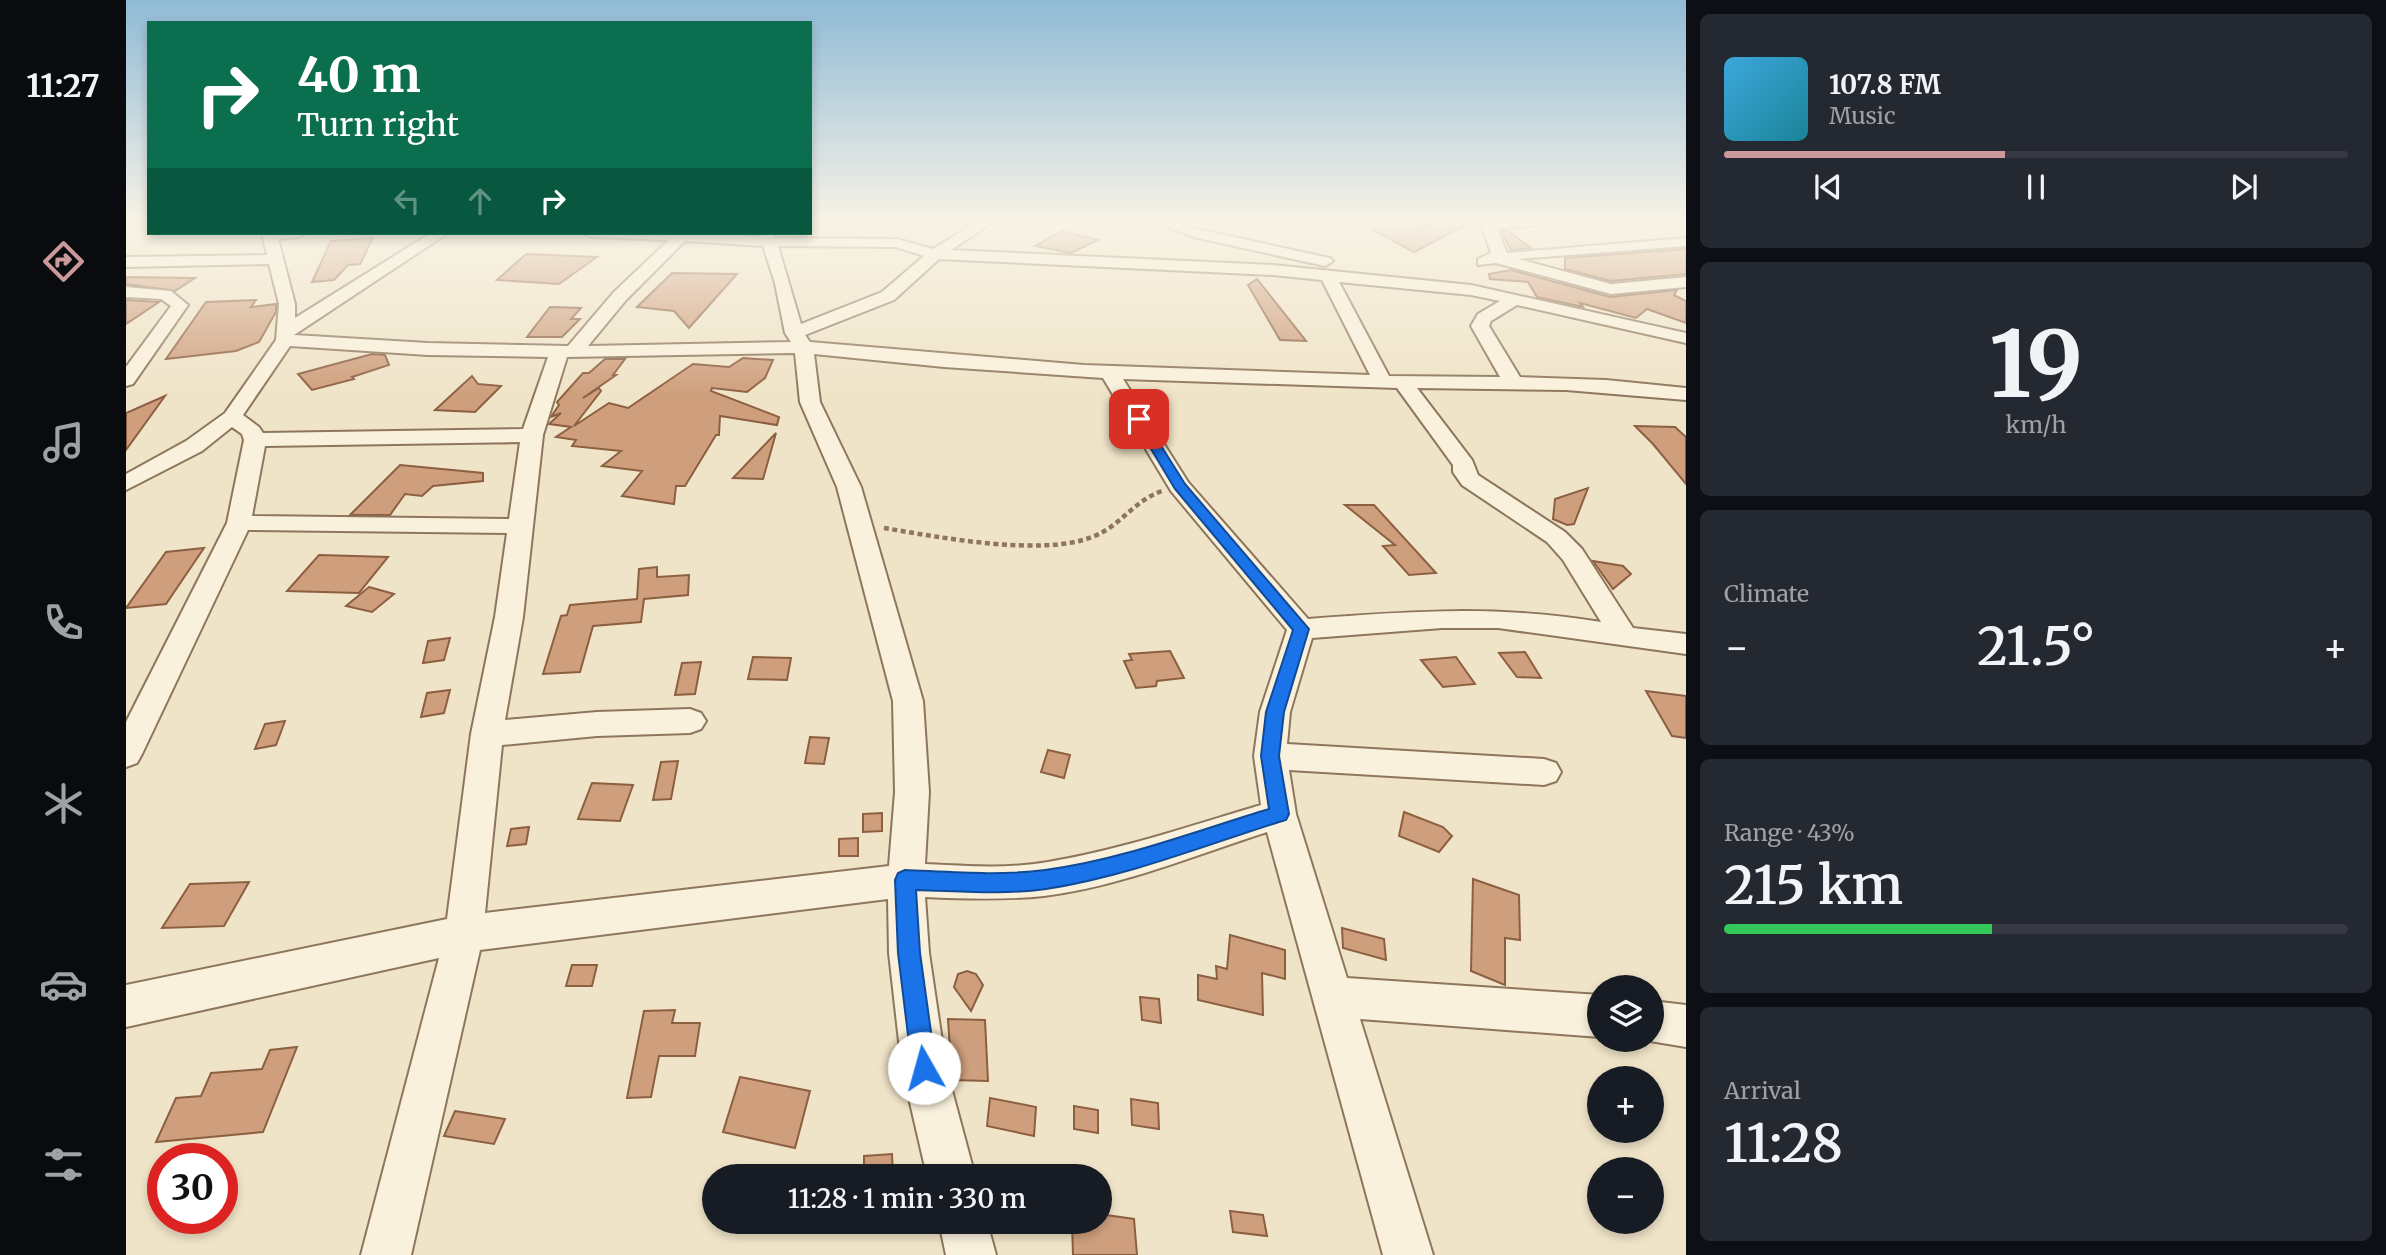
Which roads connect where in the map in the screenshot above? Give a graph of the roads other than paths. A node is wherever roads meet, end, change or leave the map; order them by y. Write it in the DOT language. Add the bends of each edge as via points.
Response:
graph roads {
  1 [pos="282,279"];
  2 [pos="371,279"];
  3 [pos="638,279"];
  4 [pos="782,279"];
  5 [pos="908,279"];
  6 [pos="1330,279"];
  7 [pos="1359,279"];
  8 [pos="1364,279"];
  9 [pos="1475,279"];
  10 [pos="1574,279"];
  11 [pos="1686,282"];
  12 [pos="1471,290"];
  13 [pos="126,292"];
  14 [pos="1514,300"];
  15 [pos="285,335"];
  16 [pos="1686,338"];
  17 [pos="799,340"];
  18 [pos="567,352"];
  19 [pos="1111,375"];
  20 [pos="126,380"];
  21 [pos="1393,382"];
  22 [pos="1514,384"];
  23 [pos="1686,394"];
  24 [pos="232,417"];
  25 [pos="532,435"];
  26 [pos="255,440"];
  27 [pos="126,483"];
  28 [pos="239,523"];
  29 [pos="522,526"];
  30 [pos="1301,629"];
  31 [pos="1624,636"];
  32 [pos="1686,644"];
  33 [pos="690,721"];
  34 [pos="487,734"];
  35 [pos="126,754"];
  36 [pos="1270,756"];
  37 [pos="1544,772"];
  38 [pos="1279,814"];
  39 [pos="905,880"];
  40 [pos="464,934"];
  41 [pos="1331,997"];
  42 [pos="126,1006"];
  43 [pos="1587,1015"];
  44 [pos="1664,1023"];
  45 [pos="1686,1026"];
  46 [pos="948,1164"];
  47 [pos="966,1234"];
  48 [pos="386,1255"];
  49 [pos="971,1255"];
  50 [pos="1408,1255"];
  1 -- 15 [label="street" via="288,303"];
  2 -- 15 [label="street"];
  3 -- 18 [label="street"];
  4 -- 17 [label="street"];
  5 -- 17 [label="street" via="888,296"];
  6 -- 21 [label="street"];
  7 -- 8 [label="street"];
  8 -- 12 [label="street"];
  9 -- 12 [label="street"];
  10 -- 11 [label="street" via="1611,289"];
  12 -- 14 [label="street"];
  13 -- 20 [label="street" via="165,294 180,305"];
  14 -- 16 [label="street"];
  14 -- 22 [label="street" via="1483,318 1480,326"];
  15 -- 18 [label="street" via="428,349"];
  15 -- 24 [label="street"];
  17 -- 18 [label="street"];
  17 -- 19 [label="street" via="927,362"];
  17 -- 39 [label="street" via="810,402 849,487 908,701 912,792"];
  18 -- 25 [label="street"];
  19 -- 21 [label="street"];
  19 -- 30 [label="street" via="1179,486"];
  21 -- 22 [label="street"];
  21 -- 31 [label="street" via="1464,465 1470,480 1556,537 1573,555"];
  22 -- 23 [label="street"];
  24 -- 26 [label="street" via="253,431"];
  24 -- 27 [label="street" via="194,446"];
  25 -- 26 [label="street"];
  25 -- 29 [label="street"];
  26 -- 28 [label="street"];
  28 -- 29 [label="street"];
  28 -- 35 [label="street"];
  29 -- 34 [label="street"];
  30 -- 31 [label="street" via="1498,620"];
  30 -- 36 [label="street" via="1275,712"];
  31 -- 32 [label="street"];
  33 -- 34 [label="street"];
  34 -- 40 [label="street"];
  36 -- 37 [label="street"];
  36 -- 38 [label="street"];
  38 -- 39 [label="street" via="1111,865 1046,879 988,883"];
  38 -- 41 [label="street"];
  39 -- 40 [label="street"];
  39 -- 46 [label="street" via="924,1068"];
  40 -- 42 [label="street"];
  40 -- 48 [label="street"];
  41 -- 43 [label="street"];
  41 -- 50 [label="street"];
  44 -- 45 [label="street"];
  47 -- 49 [label="street"];
}
